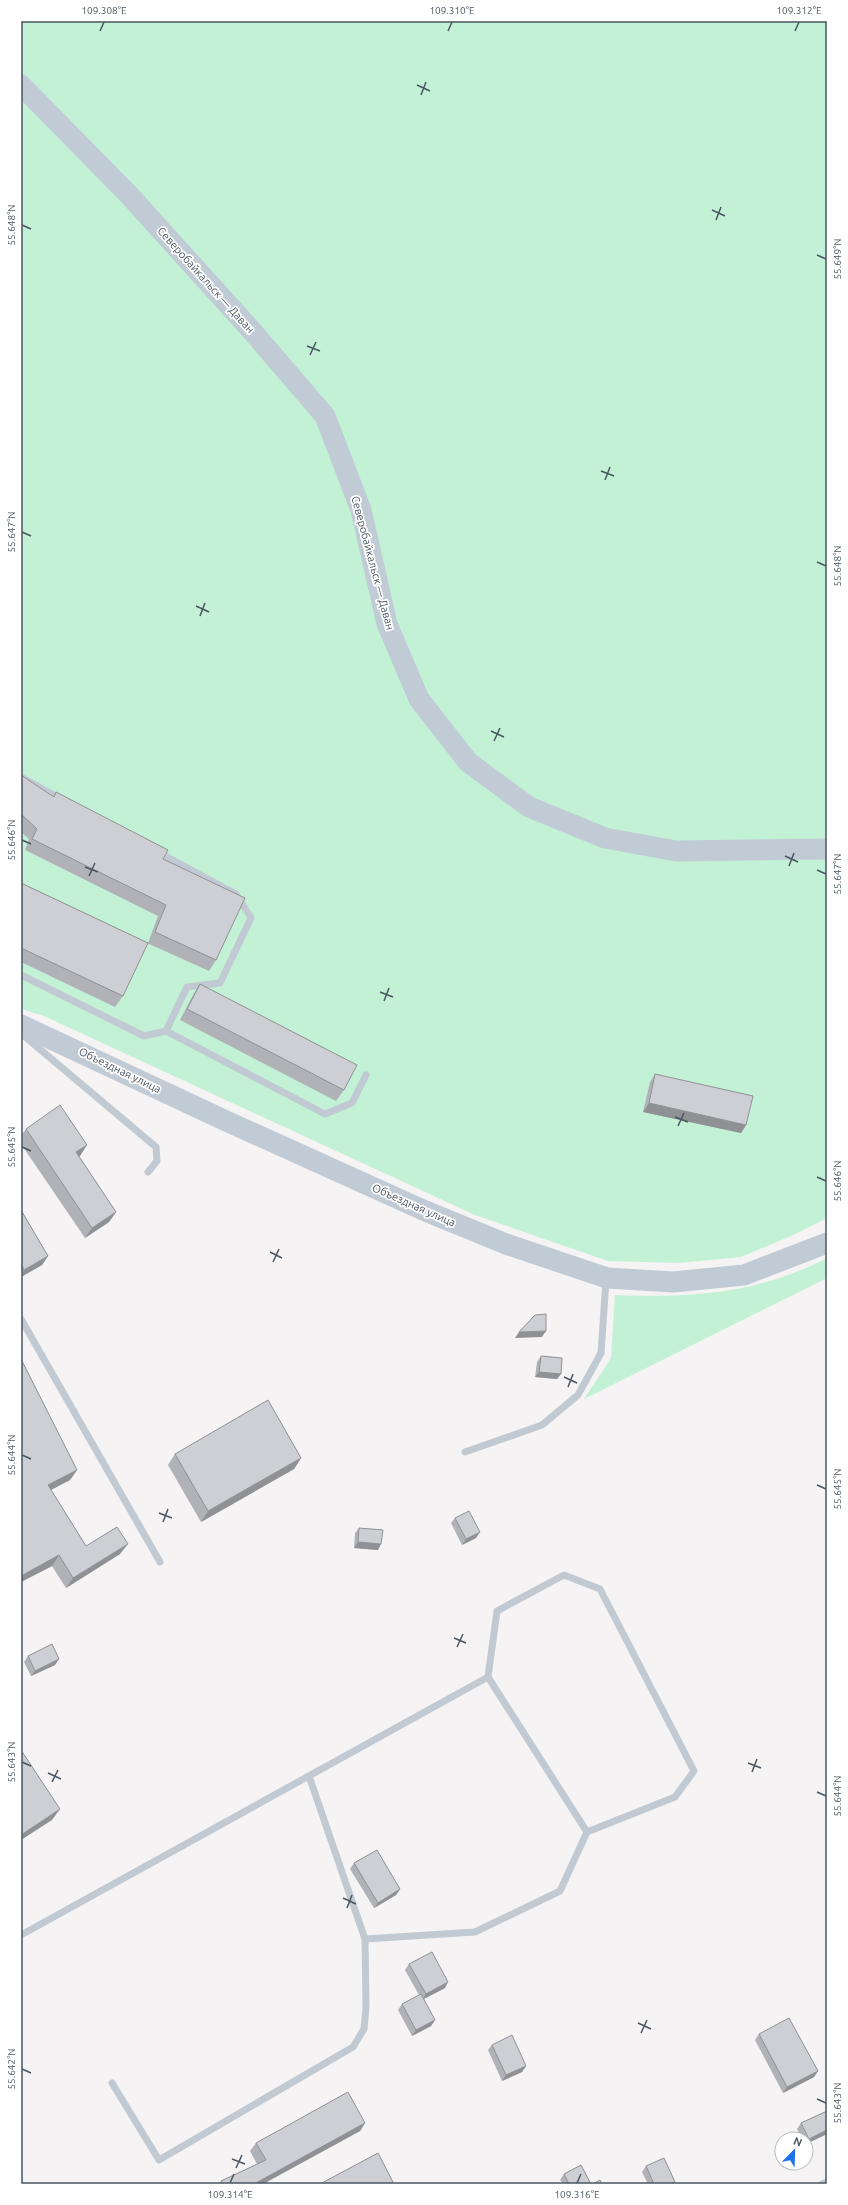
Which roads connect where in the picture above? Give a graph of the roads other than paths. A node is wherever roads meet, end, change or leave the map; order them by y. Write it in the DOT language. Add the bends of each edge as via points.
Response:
graph roads {
  1 [pos="21,85"];
  2 [pos="21,777"];
  3 [pos="70,804"];
  4 [pos="153,849"];
  5 [pos="827,849"];
  6 [pos="21,975"];
  7 [pos="21,1025"];
  8 [pos="166,1031"];
  9 [pos="21,1033"];
  10 [pos="366,1075"];
  11 [pos="148,1172"];
  12 [pos="827,1243"];
  13 [pos="607,1278"];
  14 [pos="21,1318"];
  15 [pos="466,1452"];
  16 [pos="160,1562"];
  17 [pos="488,1677"];
  18 [pos="309,1776"];
  19 [pos="587,1832"];
  20 [pos="21,1935"];
  21 [pos="365,1939"];
  22 [pos="112,2083"];
  23 [pos="827,2182"];
  24 [pos="822,2184"];
  1 -- 5 [label="main road, Северобайкальск — Даван" via="130,196 325,416 360,510 390,631 419,699 468,762 529,807 605,838 676,851"];
  2 -- 3 [label="lane"];
  4 -- 8 [label="lane" via="236,894 251,918 220,983 187,987"];
  6 -- 8 [label="lane" via="144,1036"];
  7 -- 13 [label="main road, Объездная улица" via="423,1210 506,1244"];
  8 -- 10 [label="lane" via="325,1114 352,1103"];
  9 -- 11 [label="lane" via="156,1147 157,1161"];
  12 -- 13 [label="main road, Объездная улица" via="744,1275 674,1282"];
  13 -- 15 [label="lane" via="602,1353 578,1395 542,1425"];
  14 -- 16 [label="lane"];
  17 -- 18 [label="lane"];
  17 -- 19 [label="lane"];
  17 -- 19 [label="lane" via="497,1611 564,1574 600,1589 694,1771 675,1797"];
  18 -- 20 [label="lane"];
  18 -- 21 [label="lane"];
  19 -- 21 [label="lane" via="560,1891 546,1898 475,1932"];
  21 -- 22 [label="lane" via="364,2029 353,2047 159,2160"];
  23 -- 24 [label="lane"];
}
